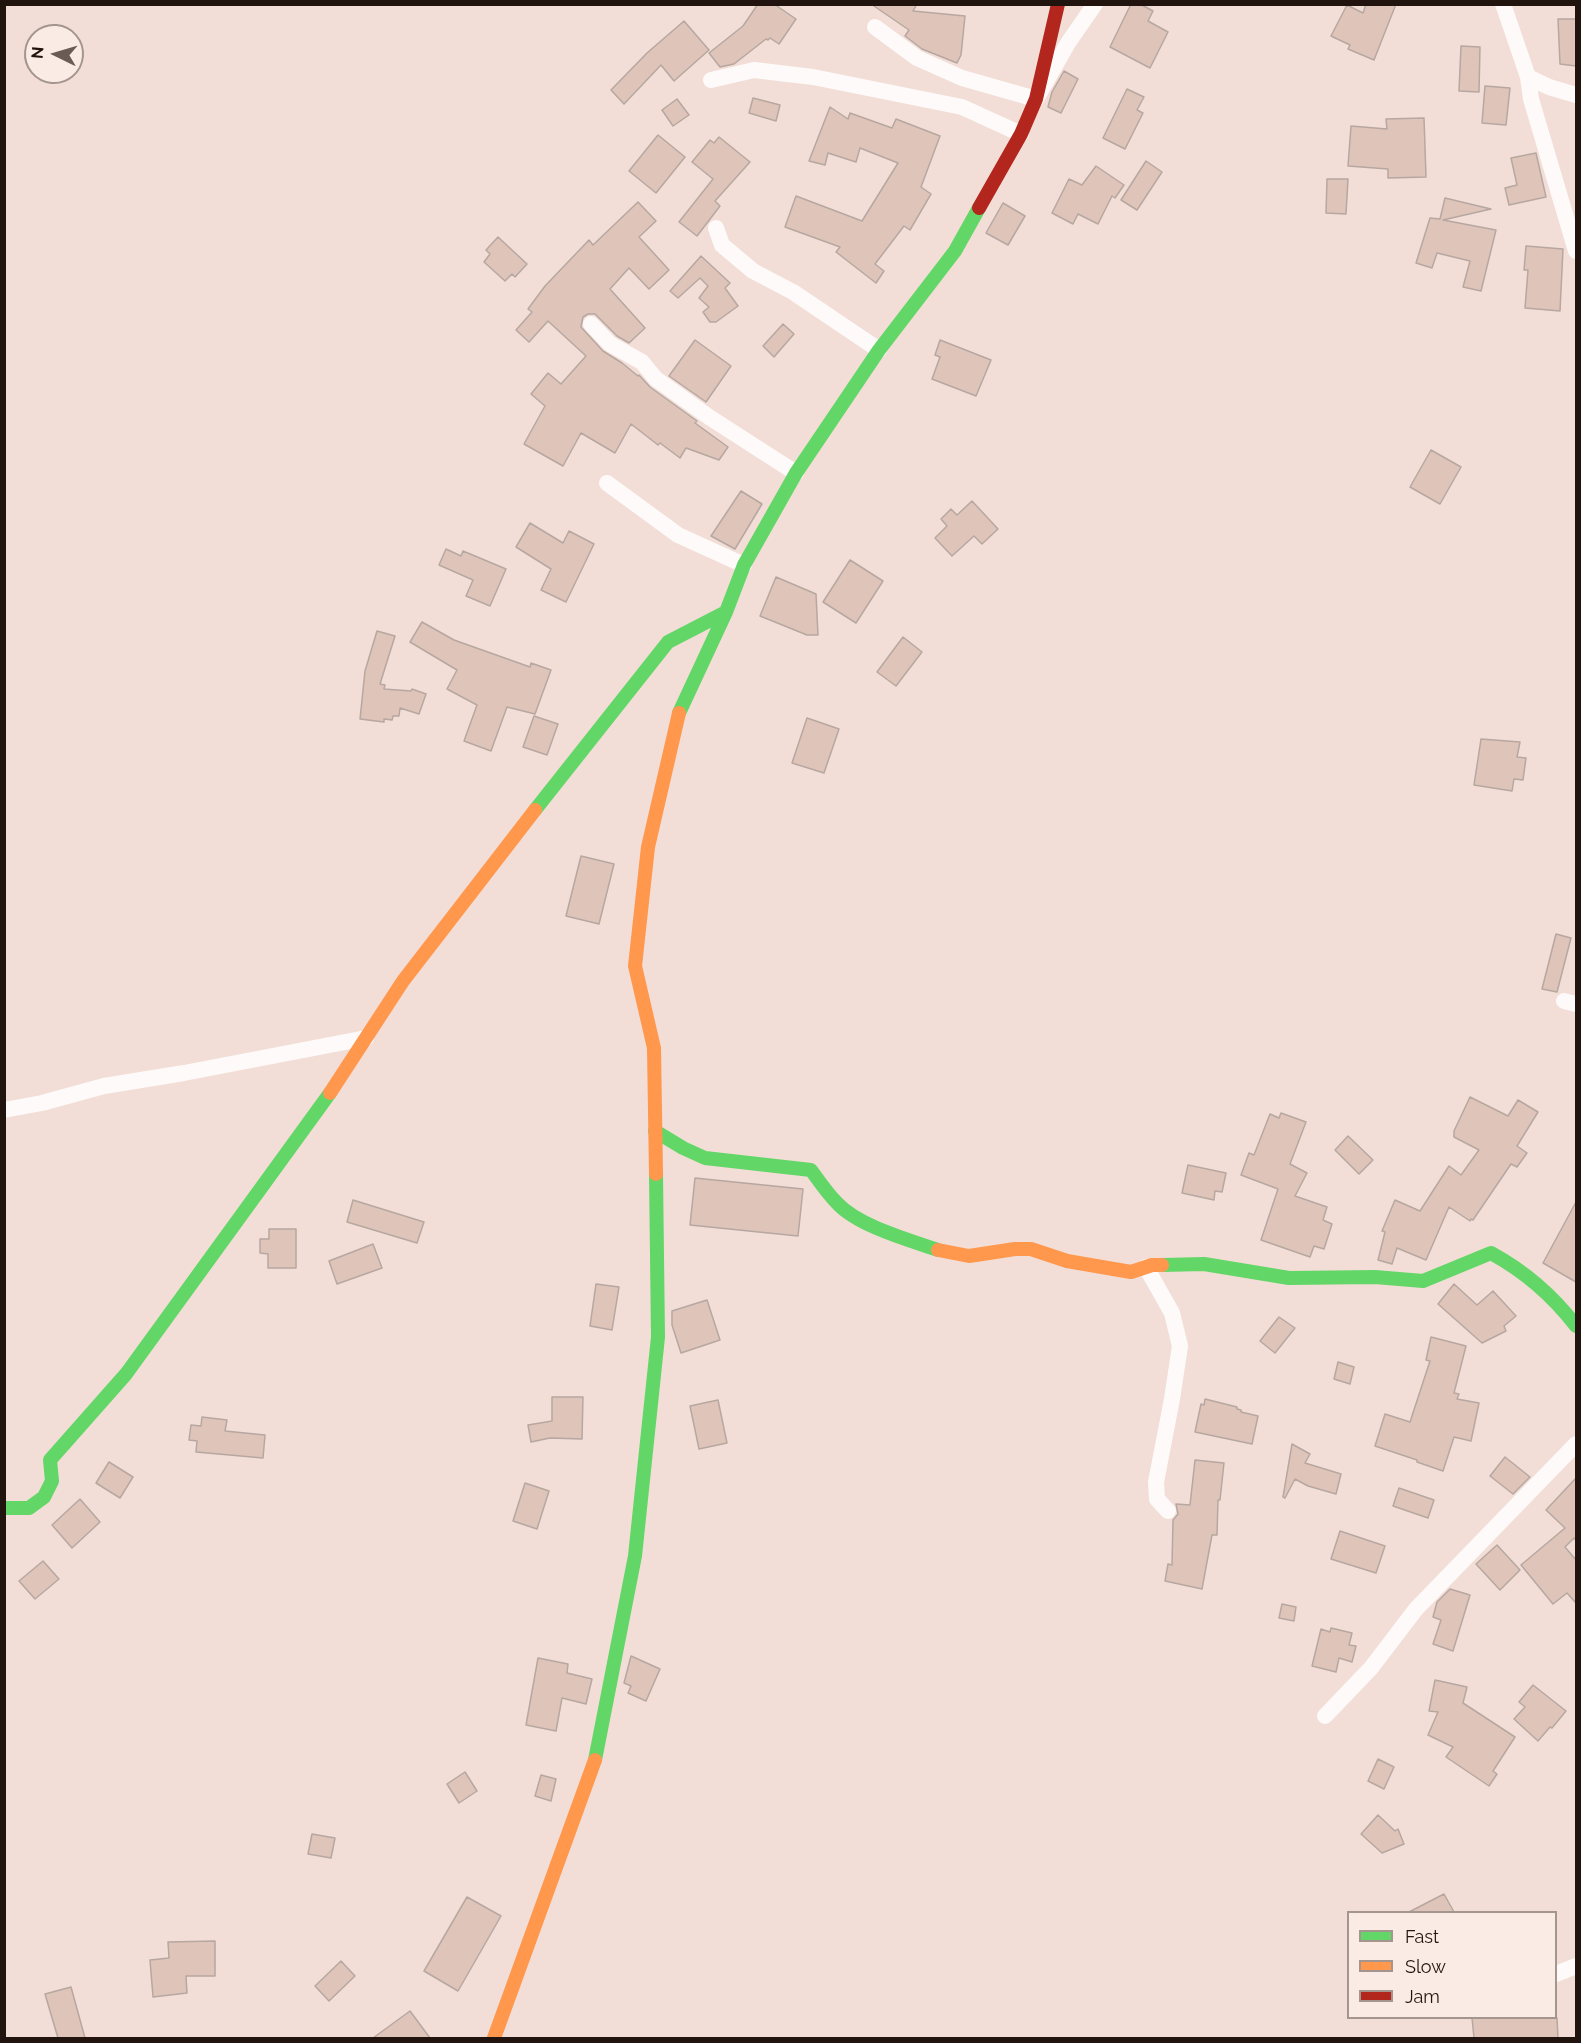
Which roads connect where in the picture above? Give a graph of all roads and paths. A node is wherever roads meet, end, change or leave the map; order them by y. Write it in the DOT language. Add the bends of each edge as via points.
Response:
graph roads {
  1 [pos="1058,4"];
  2 [pos="1095,4"];
  3 [pos="1503,4"];
  4 [pos="875,27"];
  5 [pos="1528,77"];
  6 [pos="711,80"];
  7 [pos="1576,95"];
  8 [pos="1036,99"];
  9 [pos="1021,134"];
  10 [pos="716,228"];
  11 [pos="1576,250"];
  12 [pos="591,324"];
  13 [pos="879,350"];
  14 [pos="796,473"];
  15 [pos="608,483"];
  16 [pos="744,564"];
  17 [pos="726,612"];
  18 [pos="366,1038"];
  19 [pos="4,1110"];
  20 [pos="655,1131"];
  21 [pos="1146,1267"];
  22 [pos="1576,1326"];
  23 [pos="1576,1444"];
  24 [pos="4,1508"];
  25 [pos="1168,1511"];
  26 [pos="1325,1716"];
  27 [pos="1576,1966"];
  28 [pos="1557,1974"];
  29 [pos="494,2038"];
  1 -- 8 [label="street"];
  2 -- 8 [label="street"];
  3 -- 5 [label="street"];
  4 -- 8 [label="street" via="917,58 962,78"];
  5 -- 7 [label="street"];
  5 -- 11 [label="street"];
  6 -- 9 [label="street" via="754,70 813,77 962,107"];
  8 -- 9 [label="street"];
  9 -- 13 [label="street" via="955,251"];
  10 -- 13 [label="street" via="722,245 753,271 793,292"];
  12 -- 14 [label="street" via="610,344 642,363 656,379"];
  13 -- 14 [label="street"];
  14 -- 16 [label="street"];
  15 -- 16 [label="street" via="678,535"];
  16 -- 17 [label="street"];
  17 -- 18 [label="street" via="668,642 403,981"];
  17 -- 20 [label="street" via="678,715 648,847 636,966 654,1048"];
  18 -- 19 [label="street" via="104,1086"];
  18 -- 24 [label="street" via="315,1116 126,1374 50,1460 52,1481 44,1497 29,1508"];
  20 -- 21 [label="street" via="705,1158 811,1170 838,1205 862,1221 942,1252 969,1256 1031,1249 1131,1272"];
  20 -- 29 [label="street" via="658,1337 635,1556 594,1763"];
  21 -- 22 [label="street" via="1204,1264 1289,1278 1423,1281 1491,1253 1507,1260"];
  21 -- 25 [label="street" via="1172,1313 1180,1346 1156,1482 1157,1499"];
  23 -- 26 [label="street" via="1416,1609 1371,1668"];
  27 -- 28 [label="street"];
}
